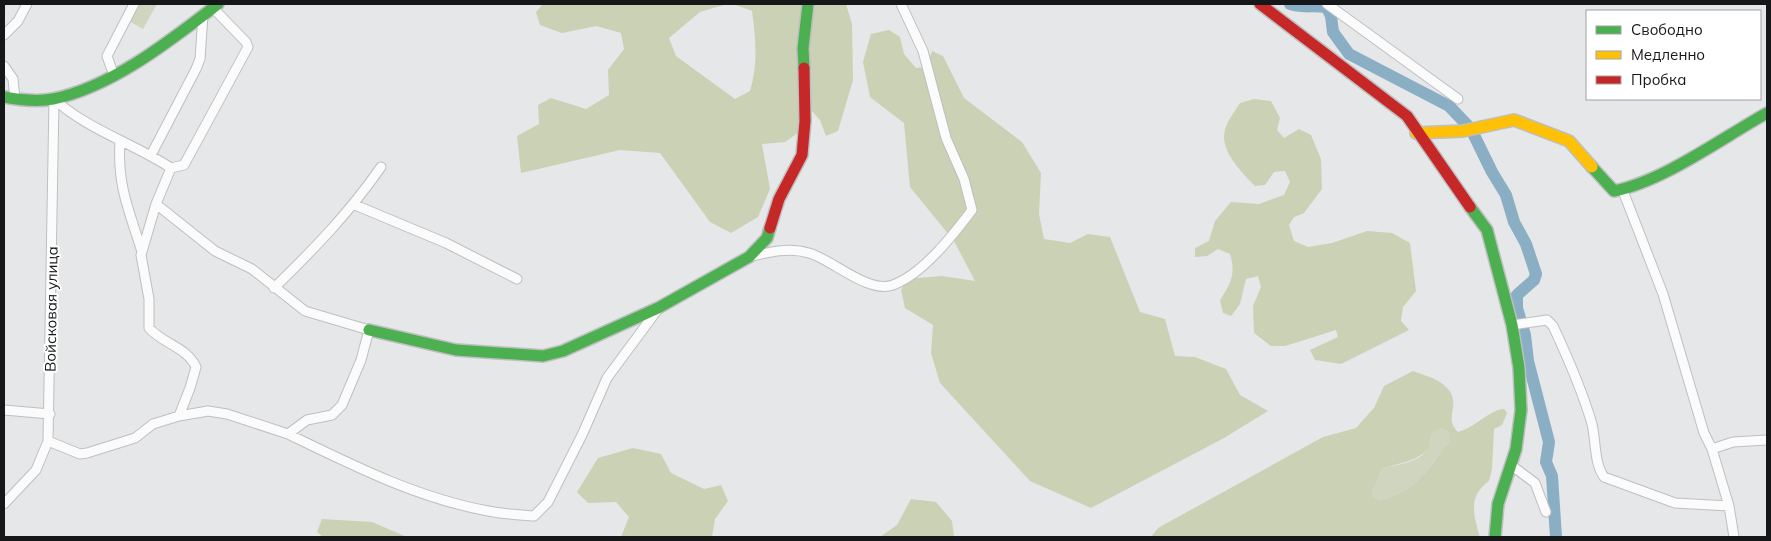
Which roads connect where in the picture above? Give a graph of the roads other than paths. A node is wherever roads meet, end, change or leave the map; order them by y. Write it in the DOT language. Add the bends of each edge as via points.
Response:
graph roads {
  1 [pos="28,4"];
  2 [pos="134,4"];
  3 [pos="808,4"];
  4 [pos="900,4"];
  5 [pos="1260,4"];
  6 [pos="1327,4"];
  7 [pos="211,9"];
  8 [pos="4,35"];
  9 [pos="4,66"];
  10 [pos="113,73"];
  11 [pos="9,98"];
  12 [pos="54,99"];
  13 [pos="1458,99"];
  14 [pos="1767,112"];
  15 [pos="1416,133"];
  16 [pos="120,141"];
  17 [pos="151,154"];
  18 [pos="381,167"];
  19 [pos="172,168"];
  20 [pos="1623,191"];
  21 [pos="156,204"];
  22 [pos="354,205"];
  23 [pos="142,253"];
  24 [pos="749,257"];
  25 [pos="517,279"];
  26 [pos="274,288"];
  27 [pos="658,308"];
  28 [pos="1512,325"];
  29 [pos="369,330"];
  30 [pos="4,410"];
  31 [pos="50,414"];
  32 [pos="179,416"];
  33 [pos="288,434"];
  34 [pos="1767,440"];
  35 [pos="48,441"];
  36 [pos="1712,448"];
  37 [pos="1511,465"];
  38 [pos="4,504"];
  39 [pos="1730,506"];
  40 [pos="1546,512"];
  41 [pos="1495,537"];
  42 [pos="1734,537"];
  1 -- 8 [label="street"];
  2 -- 10 [label="street" via="108,56"];
  3 -- 24 [label="street" via="803,48 805,121 802,155 779,199 767,238"];
  4 -- 24 [label="street" via="922,51 946,138 964,178 972,210 942,248 892,285 868,284 810,253 792,250"];
  5 -- 15 [label="street" via="1407,116"];
  6 -- 13 [label="street"];
  7 -- 10 [label="street" via="179,33"];
  7 -- 17 [label="street" via="196,69"];
  7 -- 19 [label="street" via="248,47 184,165"];
  9 -- 11 [label="street" via="13,78"];
  10 -- 12 [label="street" via="92,85"];
  11 -- 12 [label="street"];
  12 -- 16 [label="street" via="73,116"];
  12 -- 31 [label="street, Войсковая улица"];
  14 -- 20 [label="street"];
  15 -- 20 [label="street" via="1463,131 1514,120 1569,141 1614,191"];
  15 -- 28 [label="street" via="1487,230"];
  16 -- 17 [label="street"];
  16 -- 23 [label="street" via="122,192"];
  17 -- 19 [label="street"];
  18 -- 22 [label="street"];
  19 -- 21 [label="street"];
  20 -- 36 [label="street" via="1663,294 1701,423"];
  21 -- 23 [label="street"];
  21 -- 26 [label="street" via="215,251 252,269"];
  22 -- 25 [label="street" via="446,243"];
  22 -- 26 [label="street"];
  23 -- 32 [label="street" via="150,328 154,334 190,355 196,368"];
  24 -- 27 [label="street"];
  26 -- 29 [label="street" via="305,311"];
  27 -- 29 [label="street" via="571,348 543,356 456,350"];
  27 -- 33 [label="street" via="606,378 548,502 534,516 488,512 434,498 358,468"];
  28 -- 37 [label="street" via="1522,410"];
  28 -- 39 [label="street" via="1547,320 1553,326 1576,376 1604,477 1675,503"];
  29 -- 33 [label="street" via="362,360 342,405 332,415 307,420"];
  30 -- 31 [label="street"];
  31 -- 35 [label="street, Войсковая улица"];
  32 -- 33 [label="street" via="208,412 227,414"];
  32 -- 35 [label="street" via="153,424 135,438 87,453 80,454"];
  34 -- 36 [label="street" via="1733,442"];
  35 -- 38 [label="street, Войсковая улица" via="36,470"];
  36 -- 39 [label="street"];
  37 -- 40 [label="street" via="1535,483"];
  37 -- 41 [label="street" via="1498,504"];
  39 -- 42 [label="street"];
}
